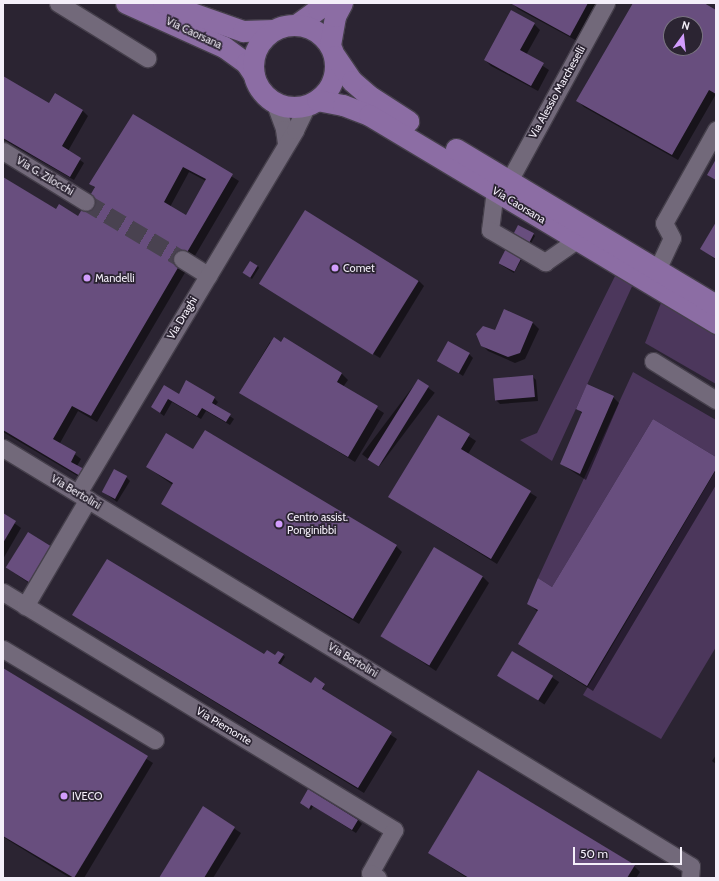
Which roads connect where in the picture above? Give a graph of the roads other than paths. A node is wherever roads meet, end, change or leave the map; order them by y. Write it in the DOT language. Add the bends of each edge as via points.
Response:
graph roads {
  1 [pos="58,3"];
  2 [pos="126,3"];
  3 [pos="163,3"];
  4 [pos="321,3"];
  5 [pos="342,3"];
  6 [pos="606,3"];
  7 [pos="296,25"];
  8 [pos="273,30"];
  9 [pos="332,51"];
  10 [pos="147,58"];
  11 [pos="254,75"];
  12 [pos="274,102"];
  13 [pos="312,103"];
  14 [pos="716,130"];
  15 [pos="286,144"];
  16 [pos="3,151"];
  17 [pos="502,186"];
  18 [pos="86,202"];
  19 [pos="576,240"];
  20 [pos="182,259"];
  21 [pos="656,270"];
  22 [pos="208,275"];
  23 [pos="716,305"];
  24 [pos="716,323"];
  25 [pos="653,361"];
  26 [pos="716,400"];
  27 [pos="3,448"];
  28 [pos="83,496"];
  29 [pos="4,595"];
  30 [pos="25,606"];
  31 [pos="3,648"];
  32 [pos="155,740"];
  33 [pos="378,878"];
  34 [pos="690,878"];
  1 -- 10 [label="street"];
  2 -- 11 [label="main road, Via Caorsana" via="224,47 246,62"];
  3 -- 8 [label="main road, Via Caorsana" via="243,31"];
  4 -- 7 [label="main road" via="318,9"];
  5 -- 9 [label="main road" via="335,16"];
  6 -- 17 [label="street, Via Alessio Marcheselli"];
  7 -- 8 [label="main road"];
  7 -- 9 [label="main road" via="316,31"];
  8 -- 11 [label="main road" via="256,49"];
  9 -- 13 [label="main road" via="333,81"];
  9 -- 17 [label="main road, Via Caorsana" via="352,81 386,108"];
  11 -- 12 [label="main road" via="265,94"];
  12 -- 13 [label="main road" via="284,106"];
  12 -- 15 [label="street"];
  13 -- 15 [label="street, Via Draghi"];
  13 -- 17 [label="main road, Via Caorsana" via="344,105 369,115"];
  14 -- 21 [label="street" via="664,223 672,238"];
  15 -- 22 [label="street, Via Draghi"];
  16 -- 18 [label="street, Via G. Zilocchi"];
  17 -- 19 [label="main road, Via Caorsana"];
  17 -- 19 [label="street" via="490,230 545,262"];
  17 -- 21 [label="main road, Via Caorsana"];
  19 -- 24 [label="main road, Via Caorsana"];
  20 -- 22 [label="street"];
  21 -- 23 [label="main road, Via Caorsana"];
  22 -- 28 [label="street, Via Draghi"];
  25 -- 26 [label="street"];
  27 -- 28 [label="street, Via Bertolini"];
  28 -- 30 [label="street, Via Draghi"];
  28 -- 34 [label="street, Via Bertolini" via="691,866"];
  29 -- 30 [label="street, Via Piemonte"];
  30 -- 33 [label="street, Via Piemonte" via="394,830 370,873"];
  31 -- 32 [label="street"];
}
